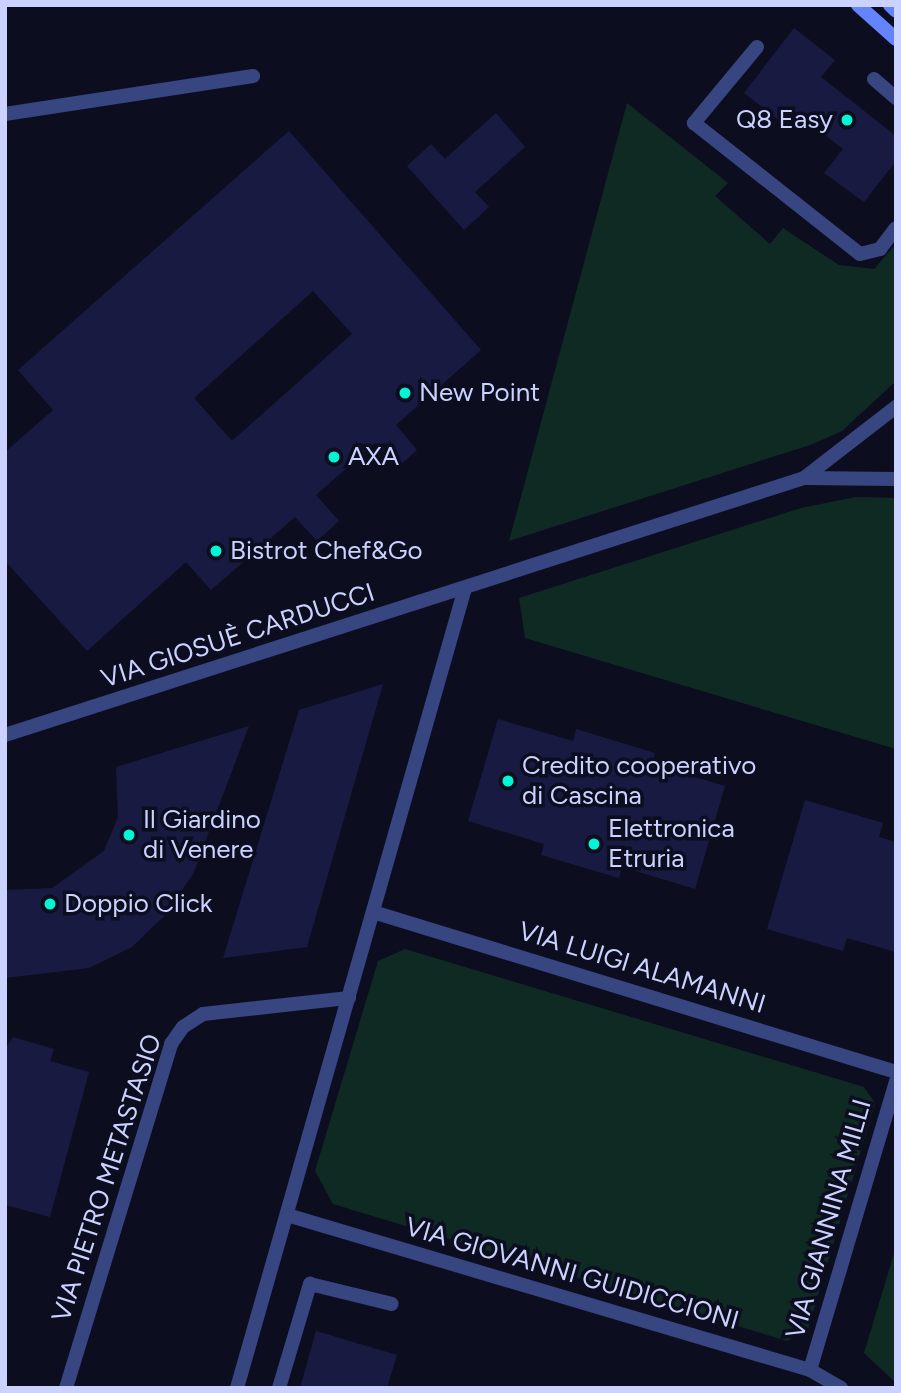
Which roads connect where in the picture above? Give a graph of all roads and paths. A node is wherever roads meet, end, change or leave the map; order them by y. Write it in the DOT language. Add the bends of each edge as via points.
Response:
graph roads {
  1 [pos="858,5"];
  2 [pos="890,5"];
  3 [pos="896,11"];
  4 [pos="896,39"];
  5 [pos="757,47"];
  6 [pos="253,76"];
  7 [pos="874,79"];
  8 [pos="896,98"];
  9 [pos="5,114"];
  10 [pos="896,228"];
  11 [pos="896,407"];
  12 [pos="804,478"];
  13 [pos="896,479"];
  14 [pos="465,588"];
  15 [pos="5,735"];
  16 [pos="373,912"];
  17 [pos="349,998"];
  18 [pos="896,1072"];
  19 [pos="896,1081"];
  20 [pos="287,1215"];
  21 [pos="392,1304"];
  22 [pos="810,1370"];
  23 [pos="66,1388"];
  24 [pos="237,1388"];
  25 [pos="279,1388"];
  26 [pos="841,1388"];
  1 -- 4 [label="street"];
  2 -- 3 [label="street"];
  5 -- 10 [label="street" via="694,123 860,254 880,249"];
  6 -- 9 [label="street"];
  7 -- 8 [label="street"];
  11 -- 12 [label="street, VIA GIOSUÈ CARDUCCI"];
  12 -- 13 [label="street, VIA GIOSUÈ CARDUCCI"];
  12 -- 14 [label="street, VIA GIOSUÈ CARDUCCI"];
  14 -- 15 [label="street, VIA GIOSUÈ CARDUCCI"];
  14 -- 16 [label="street"];
  16 -- 17 [label="street"];
  16 -- 18 [label="street, VIA LUIGI ALAMANNI"];
  17 -- 20 [label="street"];
  17 -- 23 [label="street, VIA PIETRO METASTASIO" via="203,1014 183,1027 171,1044"];
  19 -- 22 [label="street, VIA GIANNINA MILLI"];
  20 -- 22 [label="street, VIA GIOVANNI GUIDICCIONI"];
  20 -- 24 [label="street"];
  21 -- 25 [label="street" via="310,1284"];
  22 -- 26 [label="street, VIA GIOVANNI GUIDICCIONI"];
}
